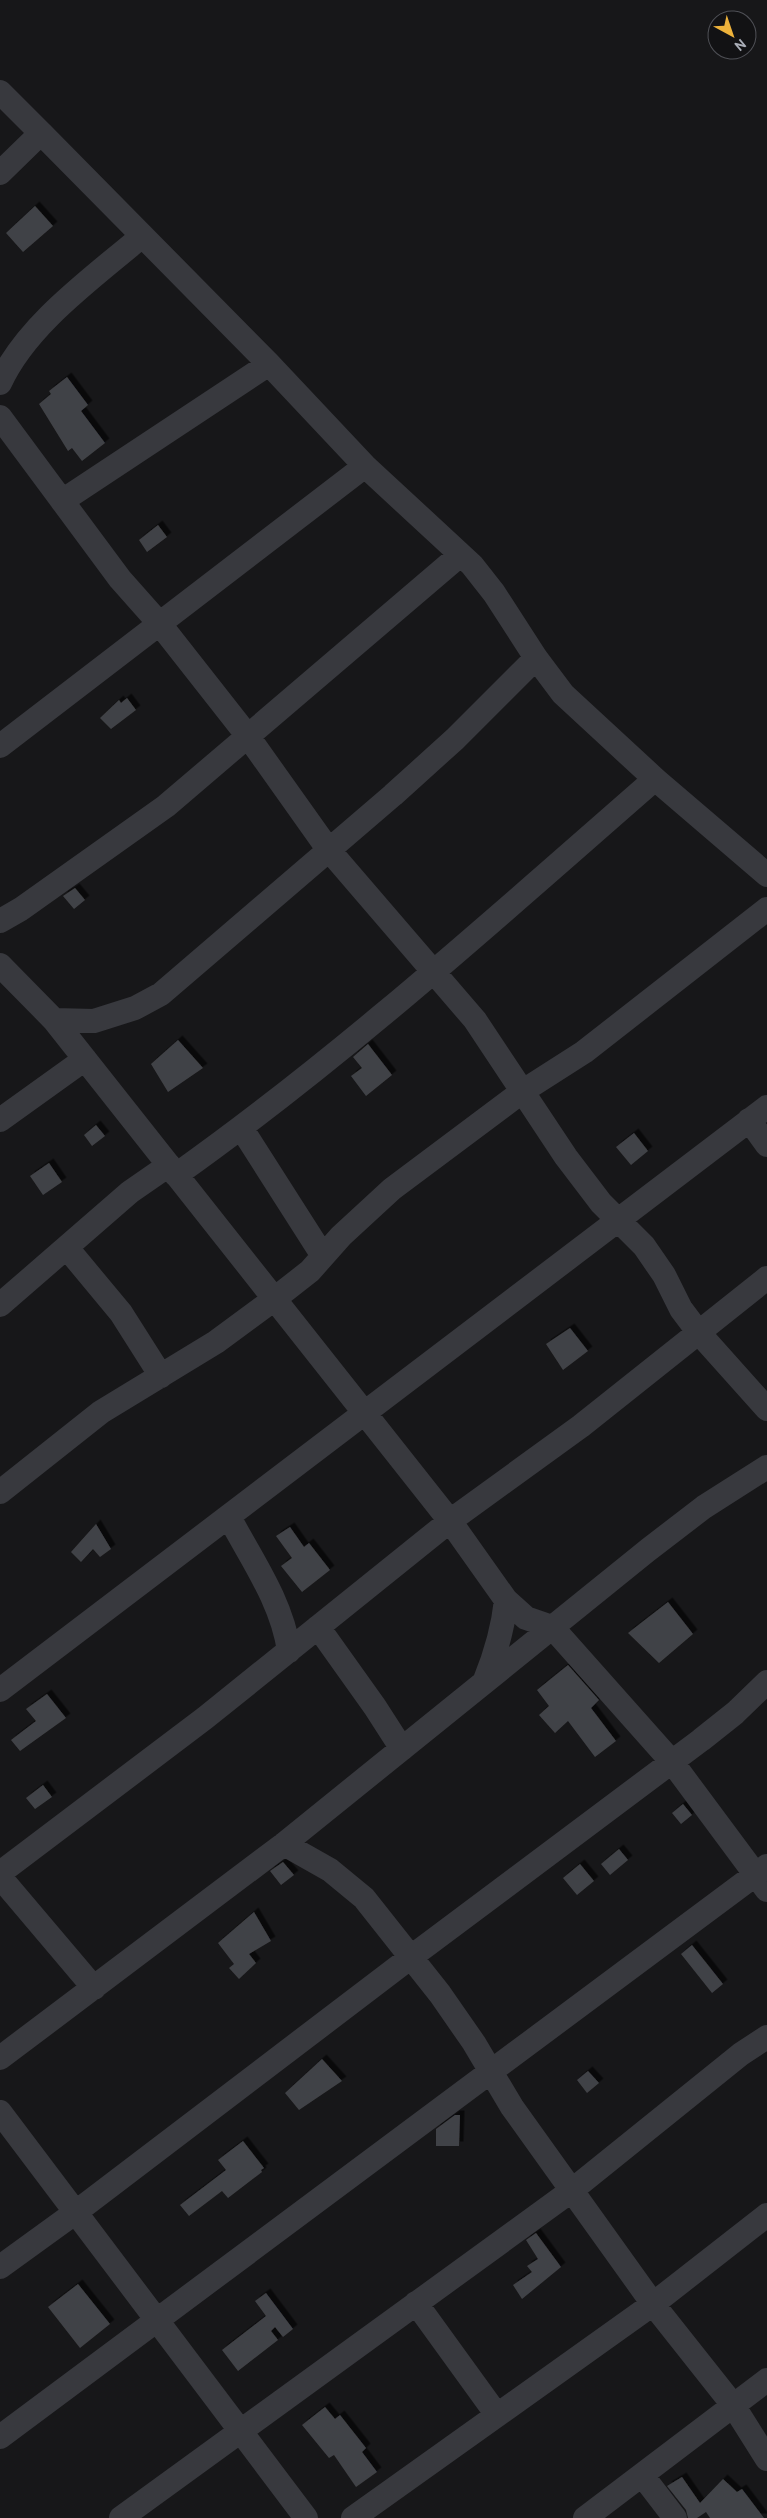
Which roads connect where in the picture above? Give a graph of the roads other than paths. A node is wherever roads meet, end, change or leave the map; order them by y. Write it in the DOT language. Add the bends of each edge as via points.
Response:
graph roads {
  1 [pos="0,92"];
  2 [pos="41,133"];
  3 [pos="0,173"];
  4 [pos="142,236"];
  5 [pos="269,364"];
  6 [pos="0,383"];
  7 [pos="0,417"];
  8 [pos="365,466"];
  9 [pos="62,501"];
  10 [pos="460,555"];
  11 [pos="160,623"];
  12 [pos="536,658"];
  13 [pos="247,735"];
  14 [pos="0,746"];
  15 [pos="655,779"];
  16 [pos="328,849"];
  17 [pos="767,875"];
  18 [pos="767,908"];
  19 [pos="0,921"];
  20 [pos="0,965"];
  21 [pos="433,972"];
  22 [pos="54,1020"];
  23 [pos="85,1060"];
  24 [pos="523,1091"];
  25 [pos="758,1113"];
  26 [pos="0,1120"];
  27 [pos="242,1129"];
  28 [pos="767,1144"];
  29 [pos="173,1170"];
  30 [pos="618,1219"];
  31 [pos="67,1248"];
  32 [pos="323,1256"];
  33 [pos="767,1278"];
  34 [pos="273,1300"];
  35 [pos="0,1306"];
  36 [pos="699,1333"];
  37 [pos="162,1376"];
  38 [pos="767,1409"];
  39 [pos="365,1414"];
  40 [pos="767,1467"];
  41 [pos="0,1492"];
  42 [pos="229,1517"];
  43 [pos="450,1521"];
  44 [pos="506,1600"];
  45 [pos="318,1627"];
  46 [pos="552,1627"];
  47 [pos="289,1651"];
  48 [pos="485,1682"];
  49 [pos="767,1682"];
  50 [pos="0,1690"];
  51 [pos="402,1749"];
  52 [pos="672,1762"];
  53 [pos="284,1844"];
  54 [pos="0,1873"];
  55 [pos="0,1877"];
  56 [pos="763,1877"];
  57 [pos="411,1957"];
  58 [pos="94,1988"];
  59 [pos="767,2037"];
  60 [pos="0,2058"];
  61 [pos="492,2072"];
  62 [pos="0,2112"];
  63 [pos="571,2191"];
  64 [pos="76,2212"];
  65 [pos="767,2215"];
  66 [pos="0,2267"];
  67 [pos="416,2303"];
  68 [pos="654,2304"];
  69 [pos="158,2321"];
  70 [pos="767,2380"];
  71 [pos="733,2405"];
  72 [pos="498,2415"];
  73 [pos="240,2430"];
  74 [pos="0,2437"];
  75 [pos="767,2459"];
  76 [pos="642,2475"];
  77 [pos="121,2518"];
  78 [pos="306,2518"];
  79 [pos="352,2518"];
  80 [pos="585,2518"];
  81 [pos="675,2518"];
  1 -- 2 [label="street"];
  2 -- 3 [label="street"];
  2 -- 4 [label="street"];
  4 -- 5 [label="street"];
  4 -- 6 [label="street" via="58,308 27,342"];
  5 -- 8 [label="street"];
  5 -- 9 [label="street"];
  7 -- 9 [label="street"];
  8 -- 10 [label="street"];
  8 -- 11 [label="street"];
  9 -- 11 [label="street" via="120,579"];
  10 -- 12 [label="street" via="494,592"];
  10 -- 13 [label="street"];
  11 -- 13 [label="street"];
  11 -- 14 [label="street"];
  12 -- 15 [label="street" via="564,694"];
  12 -- 16 [label="street" via="448,745"];
  13 -- 16 [label="street"];
  13 -- 19 [label="street" via="166,806 21,910"];
  15 -- 17 [label="street"];
  15 -- 21 [label="street"];
  16 -- 21 [label="street"];
  16 -- 22 [label="street" via="161,994 135,1008 94,1021"];
  18 -- 24 [label="street" via="584,1052"];
  20 -- 22 [label="street"];
  21 -- 24 [label="street" via="475,1020"];
  21 -- 27 [label="street"];
  22 -- 23 [label="street"];
  23 -- 26 [label="street"];
  23 -- 29 [label="street"];
  24 -- 30 [label="street" via="566,1157 601,1203"];
  24 -- 32 [label="street" via="392,1189 340,1236"];
  25 -- 28 [label="street"];
  25 -- 30 [label="street"];
  27 -- 29 [label="street"];
  27 -- 32 [label="street"];
  29 -- 31 [label="street" via="130,1192"];
  29 -- 34 [label="street"];
  30 -- 36 [label="street" via="644,1246"];
  30 -- 39 [label="street"];
  31 -- 35 [label="street"];
  31 -- 37 [label="street" via="121,1313"];
  32 -- 34 [label="street" via="310,1271"];
  33 -- 36 [label="street"];
  34 -- 37 [label="street"];
  34 -- 39 [label="street"];
  36 -- 38 [label="street"];
  36 -- 43 [label="street" via="581,1426"];
  37 -- 41 [label="street" via="101,1412"];
  39 -- 42 [label="street"];
  39 -- 43 [label="street"];
  40 -- 46 [label="street" via="704,1507"];
  42 -- 47 [label="street" via="275,1600"];
  42 -- 50 [label="street"];
  43 -- 44 [label="street"];
  43 -- 45 [label="street"];
  44 -- 46 [label="street" via="526,1618"];
  44 -- 48 [label="street" via="498,1650"];
  45 -- 47 [label="street"];
  45 -- 51 [label="street"];
  46 -- 48 [label="street"];
  46 -- 52 [label="street"];
  47 -- 54 [label="street"];
  48 -- 51 [label="street"];
  49 -- 52 [label="street" via="736,1712"];
  51 -- 53 [label="street"];
  52 -- 56 [label="street"];
  52 -- 57 [label="street"];
  53 -- 57 [label="street" via="330,1870 364,1898"];
  53 -- 58 [label="street"];
  55 -- 58 [label="street"];
  56 -- 61 [label="street"];
  57 -- 61 [label="street"];
  57 -- 64 [label="street"];
  58 -- 60 [label="street"];
  59 -- 63 [label="street" via="741,2054"];
  61 -- 63 [label="street" via="512,2107"];
  61 -- 69 [label="street"];
  62 -- 64 [label="street"];
  63 -- 67 [label="street"];
  63 -- 68 [label="street"];
  64 -- 66 [label="street"];
  64 -- 69 [label="street"];
  65 -- 68 [label="street"];
  67 -- 72 [label="street"];
  67 -- 73 [label="street"];
  68 -- 71 [label="street"];
  68 -- 72 [label="street"];
  69 -- 73 [label="street"];
  69 -- 74 [label="street"];
  70 -- 71 [label="street"];
  71 -- 75 [label="street"];
  71 -- 76 [label="street"];
  72 -- 79 [label="street"];
  73 -- 77 [label="street"];
  73 -- 78 [label="street"];
  76 -- 80 [label="street"];
  76 -- 81 [label="street"];
}
